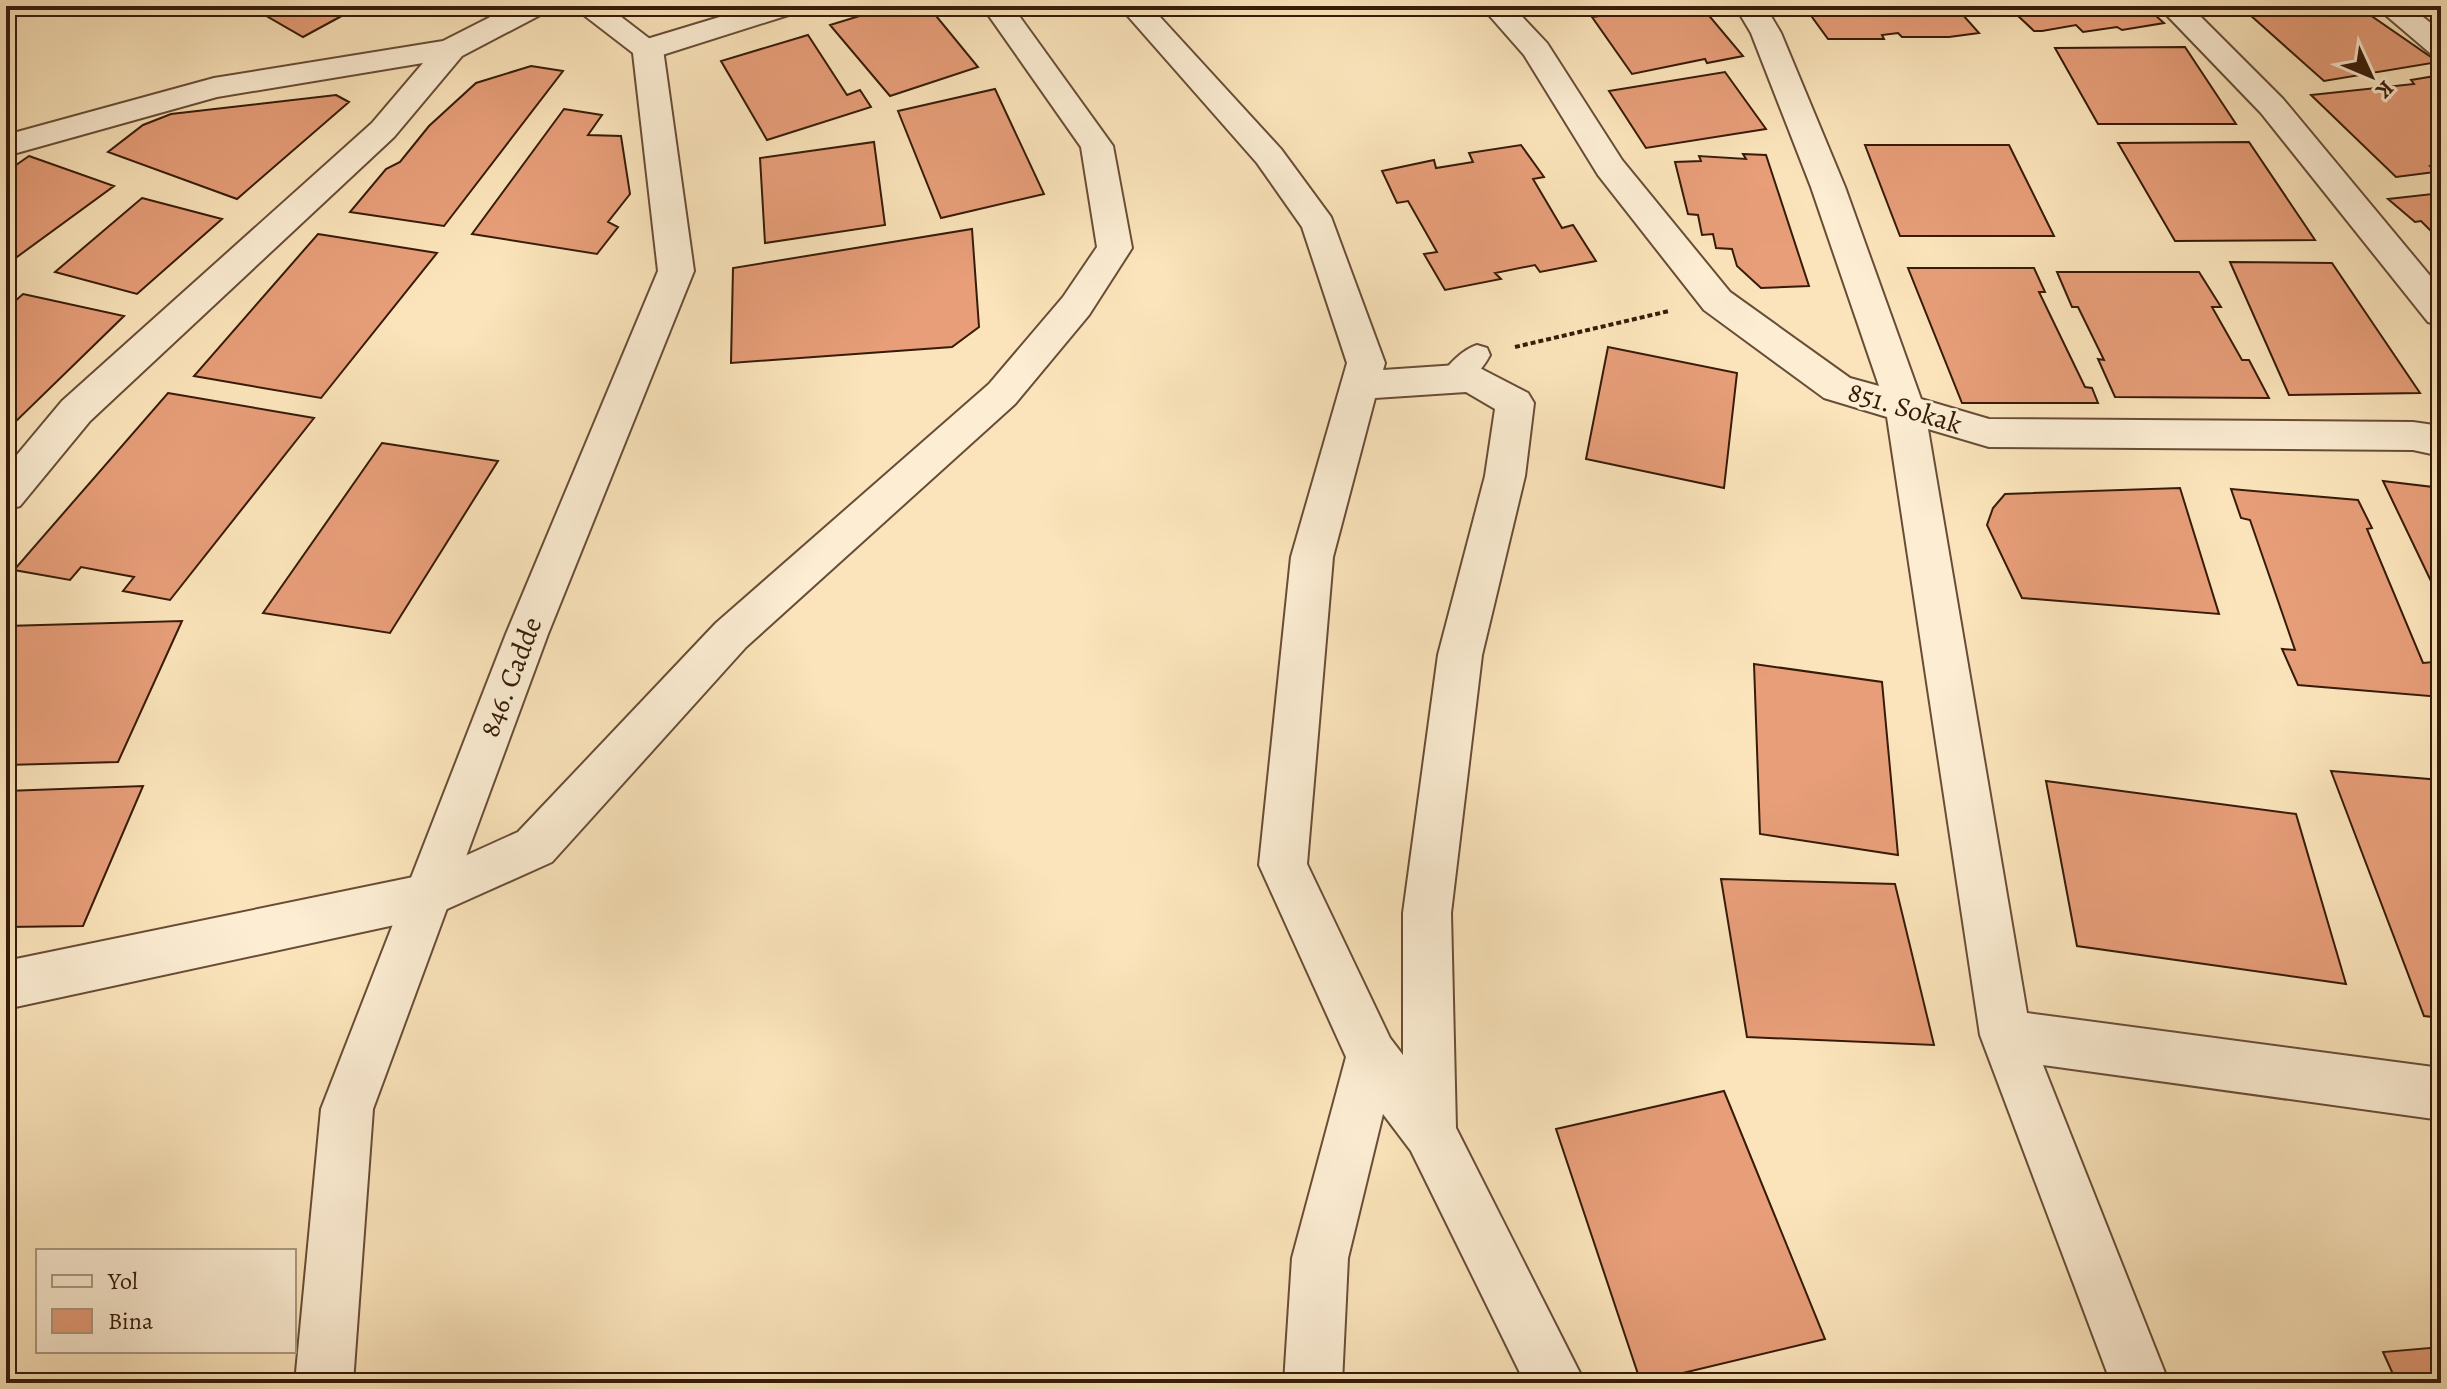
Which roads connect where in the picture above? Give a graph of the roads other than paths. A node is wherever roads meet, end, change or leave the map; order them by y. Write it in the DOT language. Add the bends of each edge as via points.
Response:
graph roads {
  1 [pos="535,6"];
  2 [pos="587,6"];
  3 [pos="787,6"];
  4 [pos="997,6"];
  5 [pos="1134,6"];
  6 [pos="1496,6"];
  7 [pos="1750,6"];
  8 [pos="2173,6"];
  9 [pos="2390,6"];
  10 [pos="2441,46"];
  11 [pos="451,49"];
  12 [pos="648,49"];
  13 [pos="6,146"];
  14 [pos="2441,313"];
  15 [pos="1360,385"];
  16 [pos="1905,408"];
  17 [pos="2441,441"];
  18 [pos="6,495"];
  19 [pos="427,896"];
  20 [pos="6,985"];
  21 [pos="2005,1035"];
  22 [pos="1372,1056"];
  23 [pos="2441,1094"];
  24 [pos="1430,1132"];
  25 [pos="324,1383"];
  26 [pos="1313,1383"];
  27 [pos="1556,1383"];
  28 [pos="2140,1383"];
  1 -- 11 [label="street"];
  2 -- 12 [label="street"];
  3 -- 12 [label="street"];
  4 -- 19 [label="street" via="1097,146 1115,248 1076,306 1002,394 731,635 535,847"];
  5 -- 15 [label="street" via="1269,156 1319,225 1366,363"];
  6 -- 16 [label="street, 851. Sokak" via="1536,50 1610,167 1717,301 1837,388"];
  7 -- 16 [label="street" via="1766,33 1828,187"];
  8 -- 14 [label="street" via="2272,106"];
  9 -- 10 [label="street"];
  11 -- 13 [label="street" via="214,88"];
  11 -- 18 [label="street" via="383,130 76,411"];
  12 -- 19 [label="street, 846. Cadde" via="676,271 527,634"];
  15 -- 22 [label="street" via="1312,557 1283,865"];
  15 -- 24 [label="street" via="1465,367 1472,378 1515,403 1505,476 1460,655 1427,913"];
  16 -- 17 [label="street, 851. Sokak" via="1989,433 2413,436"];
  16 -- 21 [label="street"];
  19 -- 20 [label="street"];
  19 -- 25 [label="street, 846. Cadde" via="347,1109"];
  21 -- 23 [label="street"];
  21 -- 28 [label="street"];
  22 -- 24 [label="street"];
  22 -- 26 [label="street" via="1320,1258"];
  24 -- 27 [label="street"];
}
